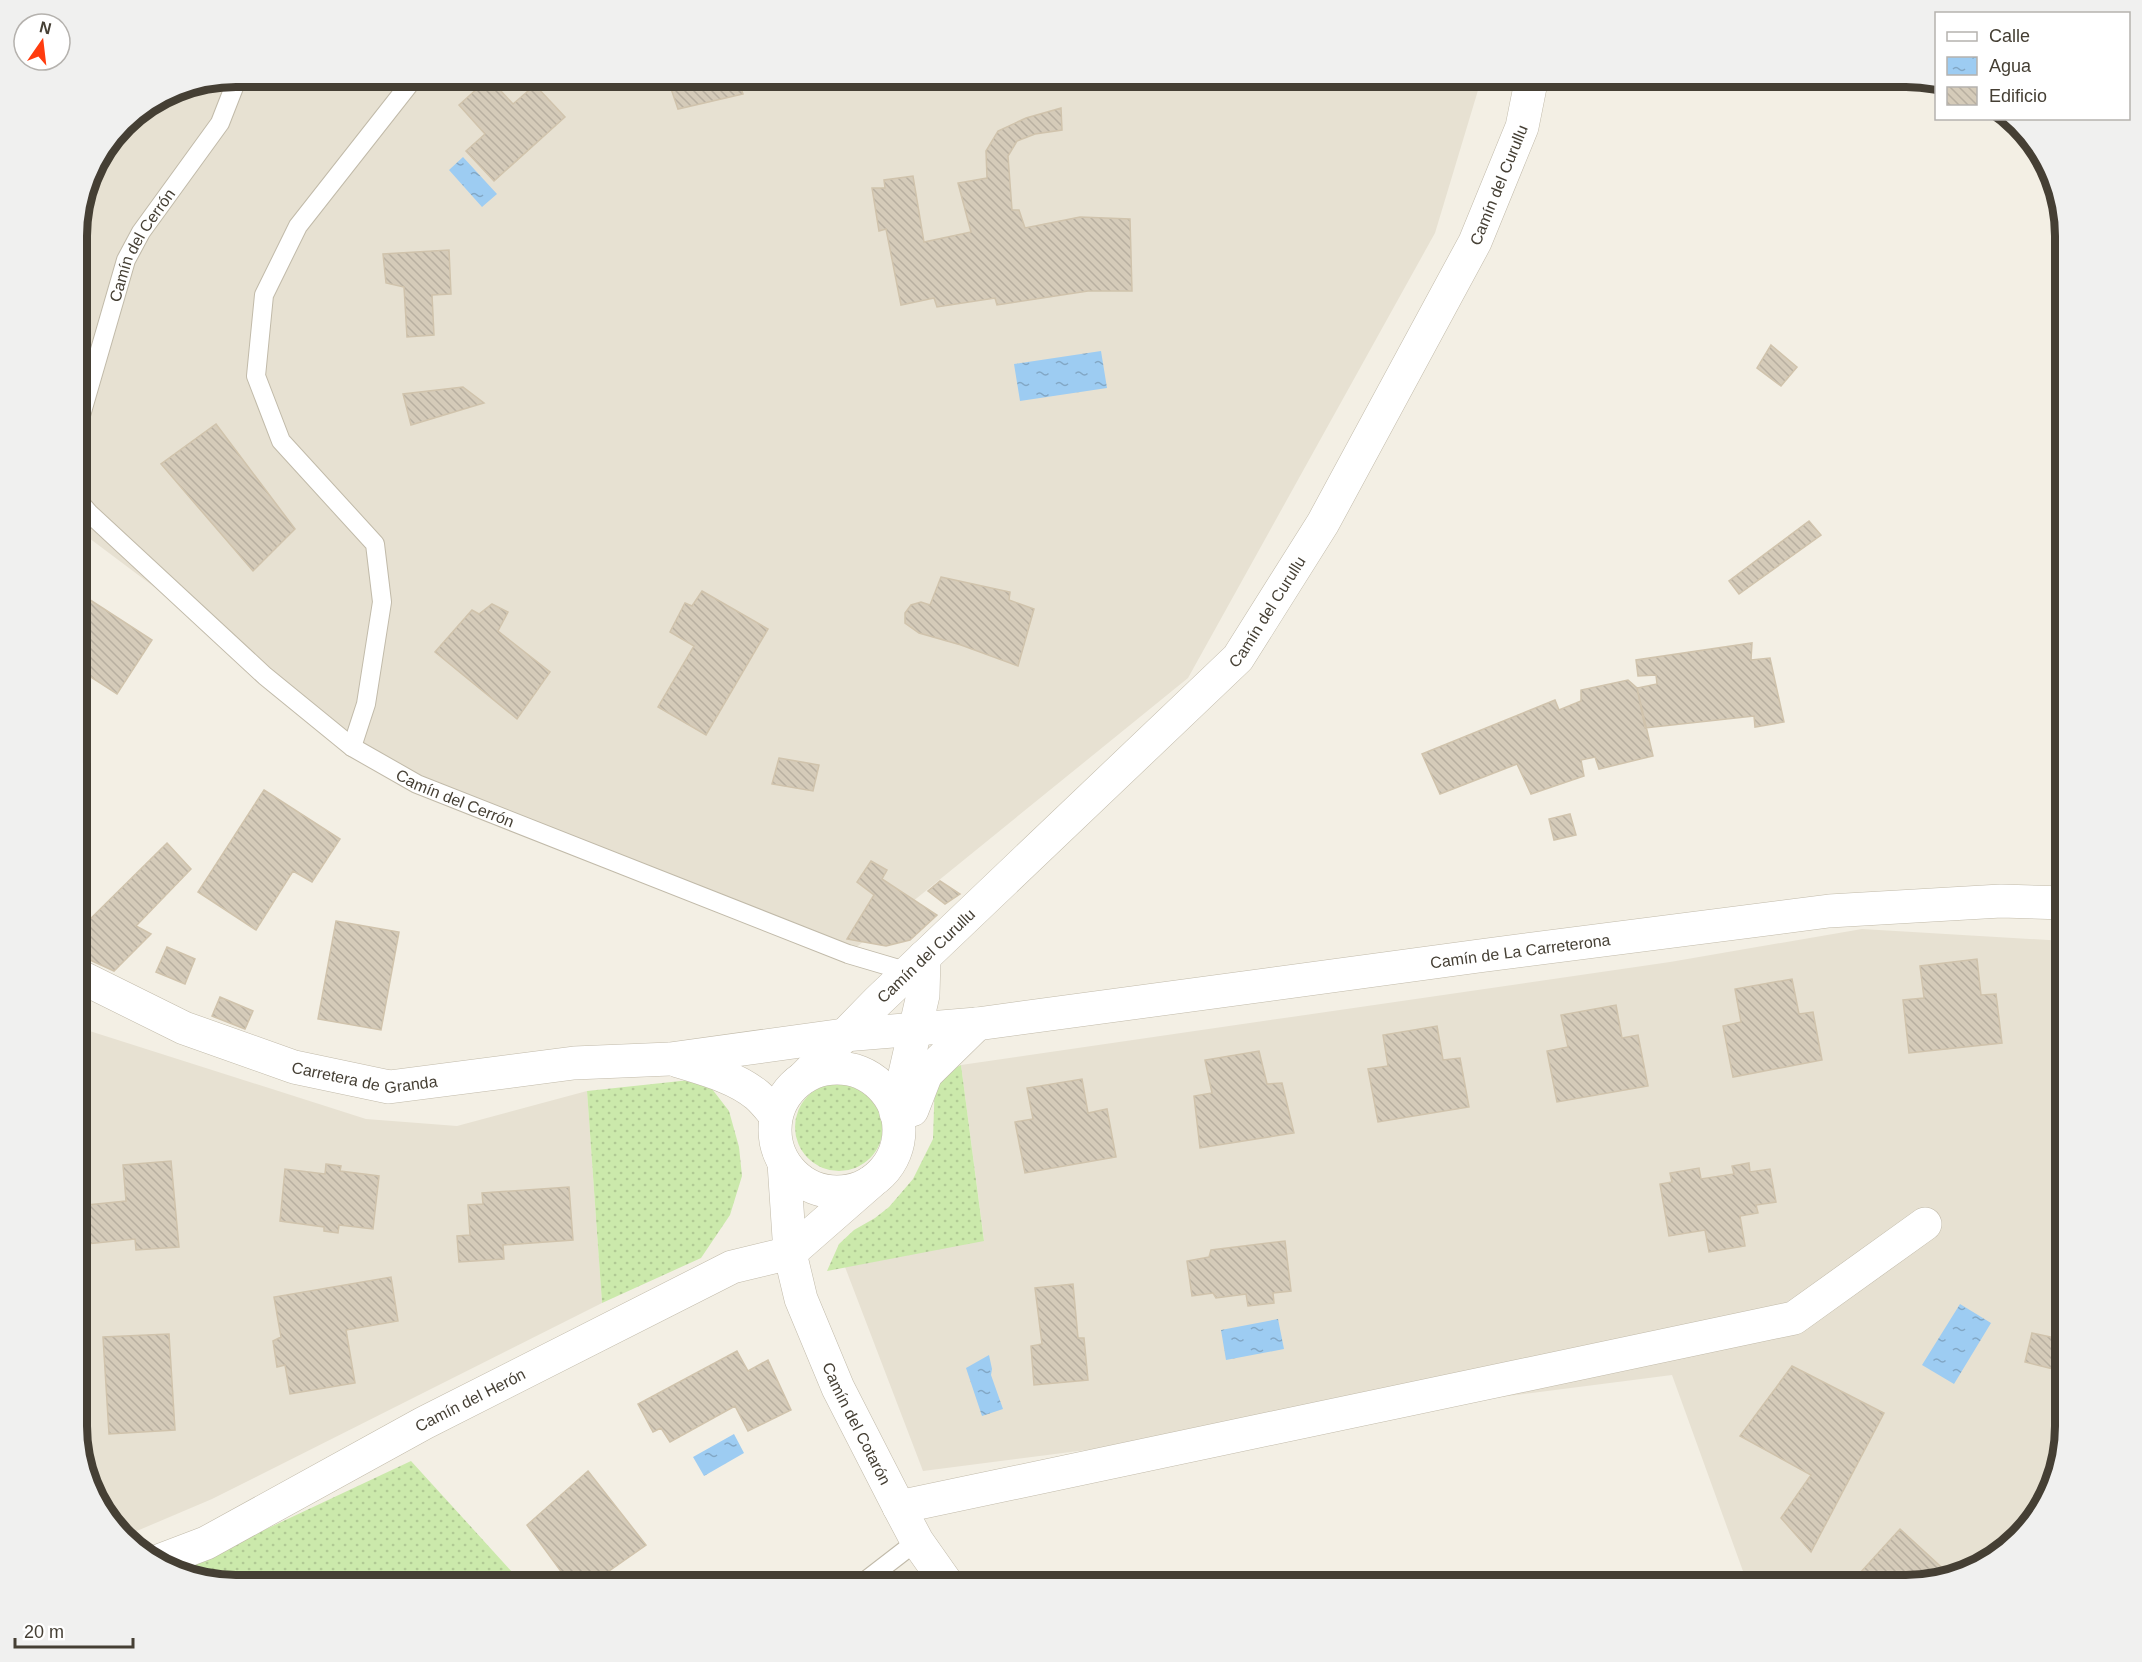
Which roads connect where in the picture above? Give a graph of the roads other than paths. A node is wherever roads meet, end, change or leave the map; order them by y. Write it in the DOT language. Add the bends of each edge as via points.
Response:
graph roads {
  1 [pos="234,87"];
  2 [pos="406,87"];
  3 [pos="1530,87"];
  4 [pos="87,395"];
  5 [pos="87,511"];
  6 [pos="352,747"];
  7 [pos="2055,903"];
  8 [pos="919,974"];
  9 [pos="87,980"];
  10 [pos="977,1024"];
  11 [pos="915,1029"];
  12 [pos="844,1035"];
  13 [pos="670,1059"];
  14 [pos="804,1077"];
  15 [pos="893,1105"];
  16 [pos="776,1116"];
  17 [pos="898,1145"];
  18 [pos="784,1163"];
  19 [pos="870,1183"];
  20 [pos="1925,1224"];
  21 [pos="790,1253"];
  22 [pos="899,1507"];
  23 [pos="917,1541"];
  24 [pos="167,1558"];
  25 [pos="874,1575"];
  26 [pos="940,1575"];
  1 -- 4 [label="lane, Camín del Cerrón" via="220,123 141,232 126,260"];
  2 -- 6 [label="lane" via="298,226 264,295 256,376 281,441 375,544 382,602 366,704"];
  3 -- 8 [label="street, Camín del Curullu" via="1522,127 1476,242 1323,523 1238,658"];
  5 -- 6 [label="lane, Camín del Cerrón" via="265,676"];
  6 -- 8 [label="lane, Camín del Cerrón" via="417,784 848,954"];
  7 -- 10 [label="street, Camín de La Carreterona" via="2001,901 1829,911"];
  8 -- 10 [label="street, Camín de La Carreterona" via="944,1013"];
  8 -- 11 [label="street, Camín del Curullu"];
  8 -- 12 [label="street, Camín del Curullu"];
  9 -- 13 [label="street, Carretera de Granda" via="184,1028 283,1063 389,1087 574,1063"];
  10 -- 11 [label="street, Camín de La Carreterona"];
  10 -- 17 [label="street" via="926,1074"];
  11 -- 12 [label="street, Camín de La Carreterona"];
  11 -- 15 [label="street, Camín del Curullu"];
  12 -- 13 [label="street, Carretera de Granda"];
  12 -- 14 [label="street, Camín del Curullu"];
  12 -- 15 [label="street"];
  13 -- 16 [label="street, Carretera de Granda" via="737,1083 756,1095"];
  14 -- 15 [label="street" via="842,1068 861,1073 878,1083"];
  14 -- 16 [label="street, Camín del Curullu" via="787,1094"];
  15 -- 17 [label="street, Camín del Curullu"];
  16 -- 18 [label="street, Camín del Cotarón" via="777,1148"];
  17 -- 19 [label="street" via="892,1160"];
  18 -- 19 [label="street" via="796,1178 832,1193 852,1191"];
  18 -- 21 [label="street, Camín del Cotarón"];
  19 -- 21 [label="street"];
  20 -- 22 [label="street" via="1794,1318"];
  21 -- 22 [label="street, Camín del Cotarón" via="801,1299 838,1388"];
  21 -- 24 [label="street, Camín del Herón" via="732,1267 424,1423 206,1543"];
  22 -- 23 [label="street, Camín del Cotarón"];
  23 -- 25 [label="lane"];
  23 -- 26 [label="street, Camín del Cotarón"];
}
